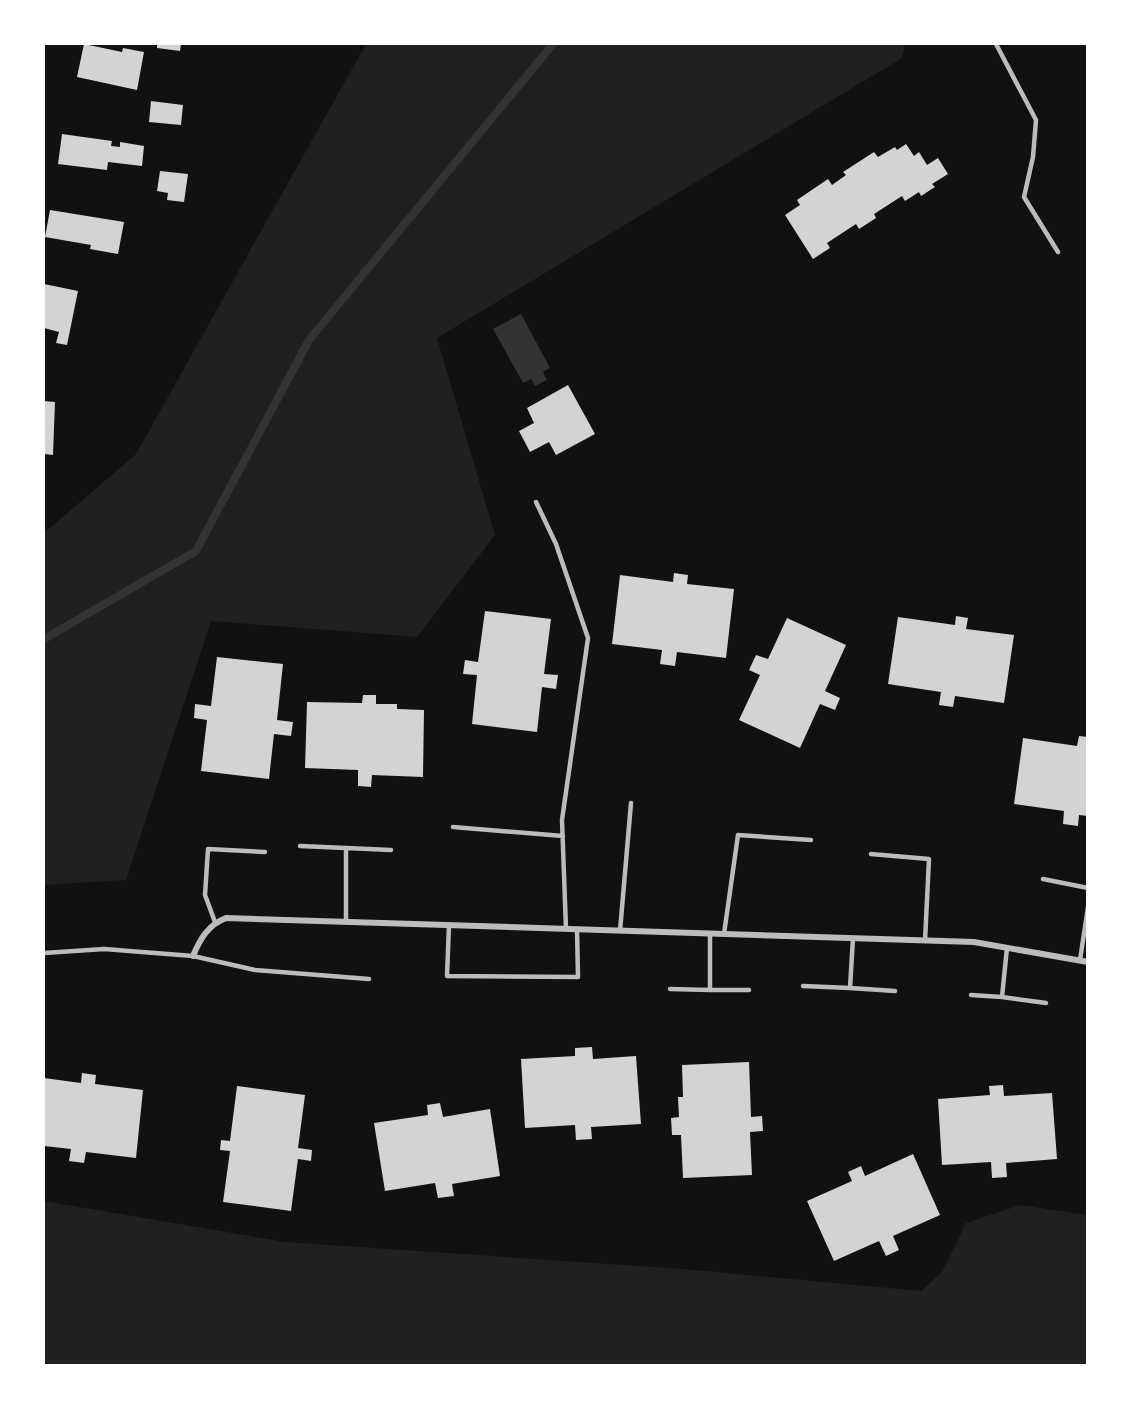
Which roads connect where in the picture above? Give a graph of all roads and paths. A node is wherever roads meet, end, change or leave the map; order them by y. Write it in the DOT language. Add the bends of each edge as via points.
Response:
graph roads {
  1 [pos="996,44"];
  2 [pos="1058,252"];
  3 [pos="536,502"];
  4 [pos="631,803"];
  5 [pos="453,827"];
  6 [pos="563,836"];
  7 [pos="811,840"];
  8 [pos="300,846"];
  9 [pos="345,848"];
  10 [pos="391,850"];
  11 [pos="265,852"];
  12 [pos="872,854"];
  13 [pos="1043,879"];
  14 [pos="1088,888"];
  15 [pos="1088,907"];
  16 [pos="346,921"];
  17 [pos="215,922"];
  18 [pos="449,925"];
  19 [pos="566,929"];
  20 [pos="577,929"];
  21 [pos="620,931"];
  22 [pos="710,934"];
  23 [pos="724,934"];
  24 [pos="853,938"];
  25 [pos="925,941"];
  26 [pos="1007,948"];
  27 [pos="44,952"];
  28 [pos="193,956"];
  29 [pos="1084,961"];
  30 [pos="369,979"];
  31 [pos="803,986"];
  32 [pos="850,988"];
  33 [pos="670,989"];
  34 [pos="710,990"];
  35 [pos="749,990"];
  36 [pos="895,991"];
  37 [pos="971,995"];
  38 [pos="1002,996"];
  39 [pos="1046,1004"];
  1 -- 2 [label="lane" via="1036,120 1024,197"];
  3 -- 6 [label="lane" via="556,544 588,638"];
  4 -- 21 [label="lane"];
  5 -- 6 [label="lane"];
  6 -- 19 [label="lane"];
  7 -- 23 [label="lane" via="738,835"];
  8 -- 9 [label="lane"];
  9 -- 10 [label="lane"];
  9 -- 16 [label="lane"];
  11 -- 17 [label="lane" via="208,849 205,895"];
  12 -- 25 [label="lane" via="929,859"];
  13 -- 14 [label="lane"];
  15 -- 29 [label="lane"];
  16 -- 17 [label="street" via="226,918"];
  16 -- 18 [label="street"];
  17 -- 28 [label="street"];
  18 -- 19 [label="street"];
  18 -- 20 [label="lane" via="447,976 578,977"];
  19 -- 20 [label="street"];
  20 -- 21 [label="street"];
  21 -- 22 [label="street"];
  22 -- 23 [label="street"];
  22 -- 34 [label="lane"];
  23 -- 24 [label="street"];
  24 -- 25 [label="street"];
  24 -- 32 [label="lane"];
  25 -- 26 [label="street" via="974,942"];
  26 -- 29 [label="street"];
  26 -- 38 [label="lane"];
  27 -- 28 [label="lane" via="104,949"];
  28 -- 30 [label="lane" via="255,970"];
  31 -- 32 [label="lane"];
  32 -- 36 [label="lane"];
  33 -- 34 [label="lane"];
  34 -- 35 [label="lane"];
  37 -- 38 [label="lane"];
  38 -- 39 [label="lane"];
}
